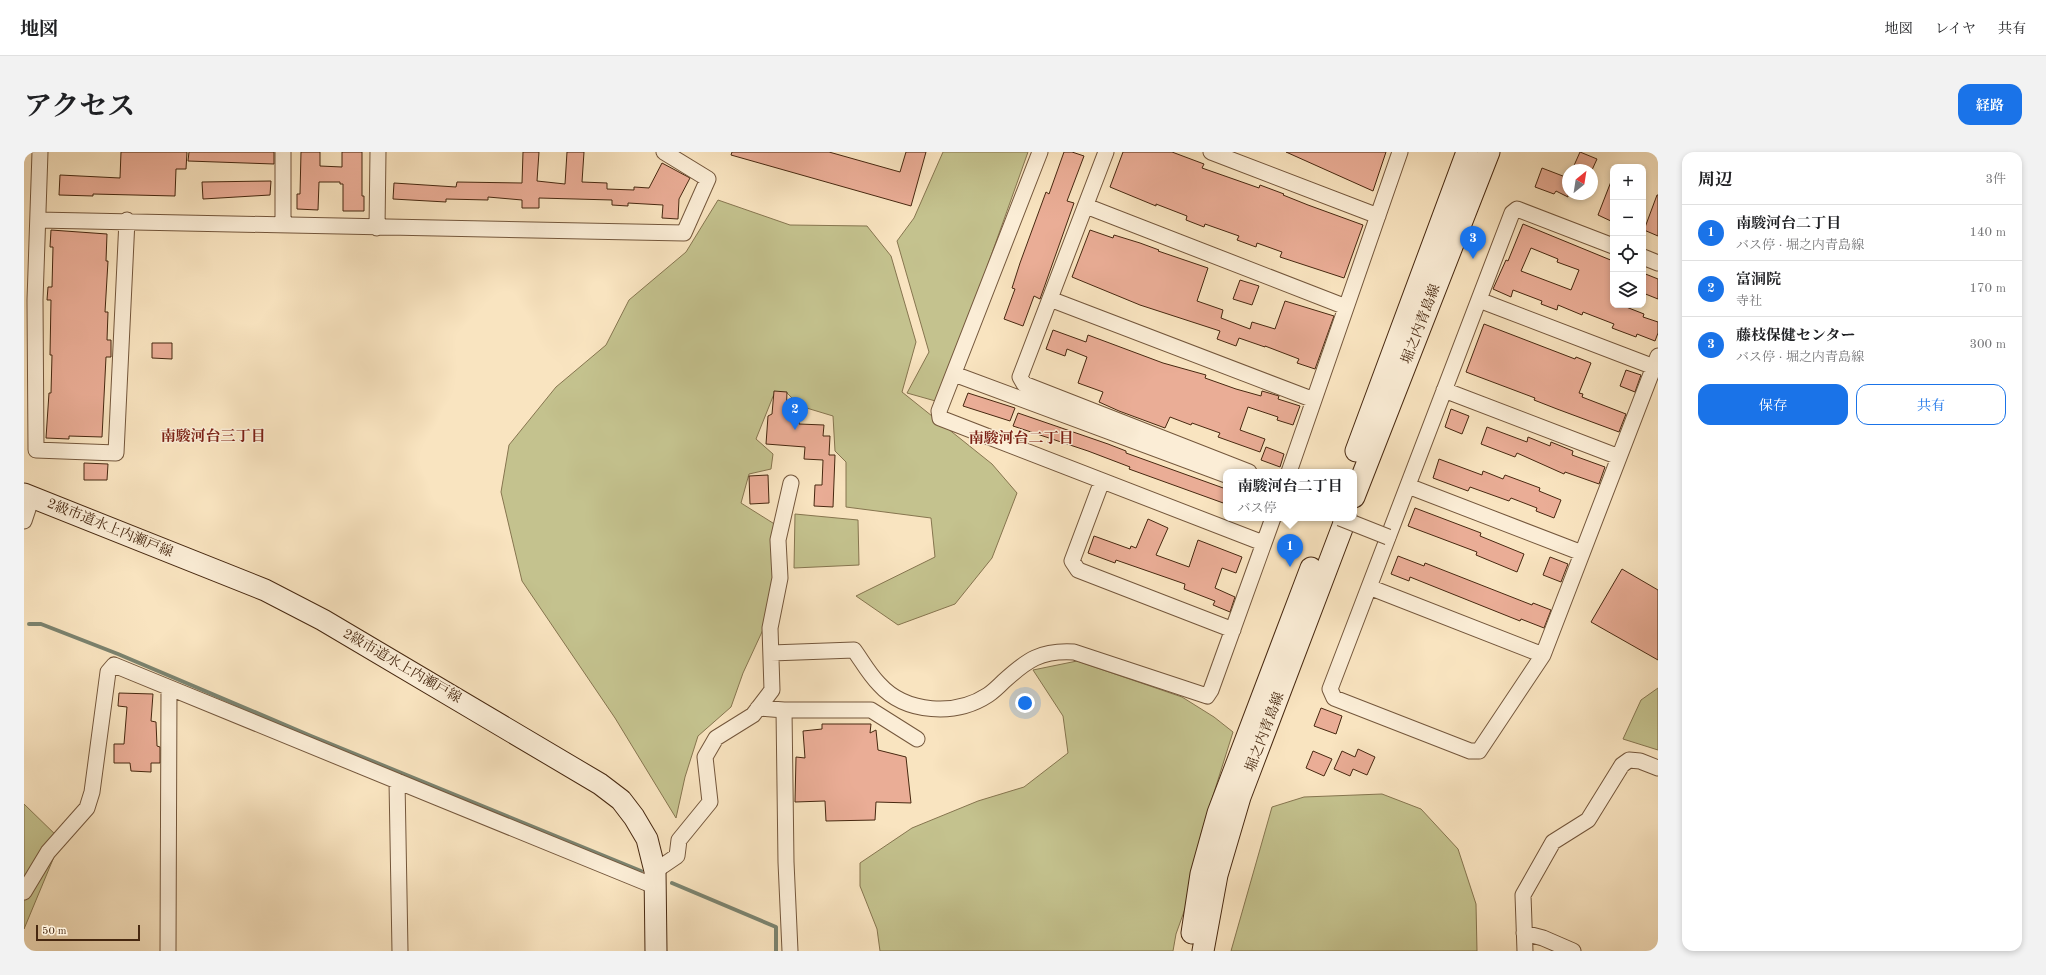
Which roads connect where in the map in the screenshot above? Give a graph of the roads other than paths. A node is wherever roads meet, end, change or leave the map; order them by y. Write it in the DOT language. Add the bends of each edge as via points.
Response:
graph roads {
  1 [pos="40,152"];
  2 [pos="283,152"];
  3 [pos="378,152"];
  4 [pos="664,152"];
  5 [pos="1040,152"];
  6 [pos="1106,152"];
  7 [pos="1211,152"];
  8 [pos="1400,152"];
  9 [pos="1467,152"];
  10 [pos="1489,152"];
  11 [pos="1086,206"];
  12 [pos="1378,216"];
  13 [pos="38,220"];
  14 [pos="127,220"];
  15 [pos="283,225"];
  16 [pos="377,228"];
  17 [pos="1610,245"];
  18 [pos="1646,258"];
  19 [pos="1658,263"];
  20 [pos="1050,299"];
  21 [pos="30,300"];
  22 [pos="1479,300"];
  23 [pos="1346,307"];
  24 [pos="1656,362"];
  25 [pos="954,374"];
  26 [pos="1444,390"];
  27 [pos="1314,400"];
  28 [pos="1619,457"];
  29 [pos="1241,469"];
  30 [pos="1290,469"];
  31 [pos="1349,469"];
  32 [pos="1223,474"];
  33 [pos="1102,481"];
  34 [pos="791,483"];
  35 [pos="1408,486"];
  36 [pos="1357,489"];
  37 [pos="28,496"];
  38 [pos="24,521"];
  39 [pos="1272,521"];
  40 [pos="1329,521"];
  41 [pos="1345,521"];
  42 [pos="1348,521"];
  43 [pos="1388,537"];
  44 [pos="1263,543"];
  45 [pos="1582,554"];
  46 [pos="1369,587"];
  47 [pos="1233,630"];
  48 [pos="771,653"];
  49 [pos="1543,655"];
  50 [pos="169,688"];
  51 [pos="758,708"];
  52 [pos="784,710"];
  53 [pos="917,739"];
  54 [pos="1658,768"];
  55 [pos="398,781"];
  56 [pos="655,879"];
  57 [pos="24,892"];
  58 [pos="1524,933"];
  59 [pos="168,951"];
  60 [pos="400,951"];
  61 [pos="656,951"];
  62 [pos="790,951"];
  63 [pos="1189,951"];
  64 [pos="1203,951"];
  65 [pos="1525,951"];
  66 [pos="1573,951"];
  1 -- 13 [label="street"];
  2 -- 15 [label="street"];
  3 -- 16 [label="street"];
  4 -- 16 [label="street" via="708,179 684,233"];
  5 -- 25 [label="street"];
  6 -- 11 [label="street"];
  7 -- 12 [label="street"];
  8 -- 12 [label="street"];
  9 -- 31 [label="main road, 堀之内青島線"];
  10 -- 36 [label="main road, 堀之内青島線"];
  11 -- 20 [label="street"];
  11 -- 23 [label="street"];
  12 -- 23 [label="street"];
  13 -- 14 [label="street"];
  13 -- 21 [label="street"];
  14 -- 15 [label="street"];
  14 -- 21 [label="street" via="116,453 36,450"];
  15 -- 16 [label="street"];
  17 -- 22 [label="street" via="1517,209 1512,213"];
  18 -- 19 [label="street"];
  20 -- 27 [label="street"];
  20 -- 29 [label="street" via="1020,377 1024,384"];
  22 -- 24 [label="street"];
  22 -- 26 [label="street"];
  23 -- 27 [label="street"];
  24 -- 28 [label="street"];
  25 -- 32 [label="street"];
  25 -- 33 [label="street" via="940,411 940,418"];
  26 -- 28 [label="street"];
  26 -- 35 [label="street"];
  27 -- 30 [label="street"];
  28 -- 45 [label="street"];
  33 -- 44 [label="street"];
  33 -- 47 [label="street" via="1072,561 1078,570"];
  34 -- 48 [label="street" via="778,540 780,578 770,628"];
  35 -- 43 [label="street"];
  35 -- 45 [label="street"];
  37 -- 38 [label="street"];
  37 -- 56 [label="main road, 2級市道水上内瀬戸線" via="265,590 322,620 600,784 621,800 647,839"];
  39 -- 44 [label="street"];
  40 -- 63 [label="main road, 堀之内青島線" via="1218,813 1201,874"];
  41 -- 64 [label="main road, 堀之内青島線" via="1240,797 1217,875"];
  42 -- 43 [label="street, bridge"];
  43 -- 46 [label="street"];
  44 -- 47 [label="street"];
  45 -- 49 [label="street"];
  46 -- 49 [label="street"];
  46 -- 49 [label="street" via="1330,689 1334,698 1470,751 1479,751"];
  47 -- 48 [label="street" via="1207,696 1074,652 1056,651 1039,655 1022,665 989,695 969,705 941,709 917,707 879,685 854,650"];
  48 -- 51 [label="street" via="772,690"];
  50 -- 55 [label="street"];
  50 -- 57 [label="street" via="114,665 108,672 92,792 87,808 48,852"];
  50 -- 59 [label="street"];
  51 -- 52 [label="street"];
  51 -- 56 [label="street" via="753,715 716,738 705,757 710,802 679,840 677,856"];
  52 -- 53 [label="street" via="871,710"];
  52 -- 62 [label="street"];
  54 -- 58 [label="street" via="1629,760 1622,765 1588,820 1553,842 1523,894"];
  55 -- 56 [label="street"];
  55 -- 60 [label="street"];
  56 -- 61 [label="main road, 2級市道水上内瀬戸線"];
  58 -- 65 [label="street"];
  58 -- 66 [label="street"];
}
